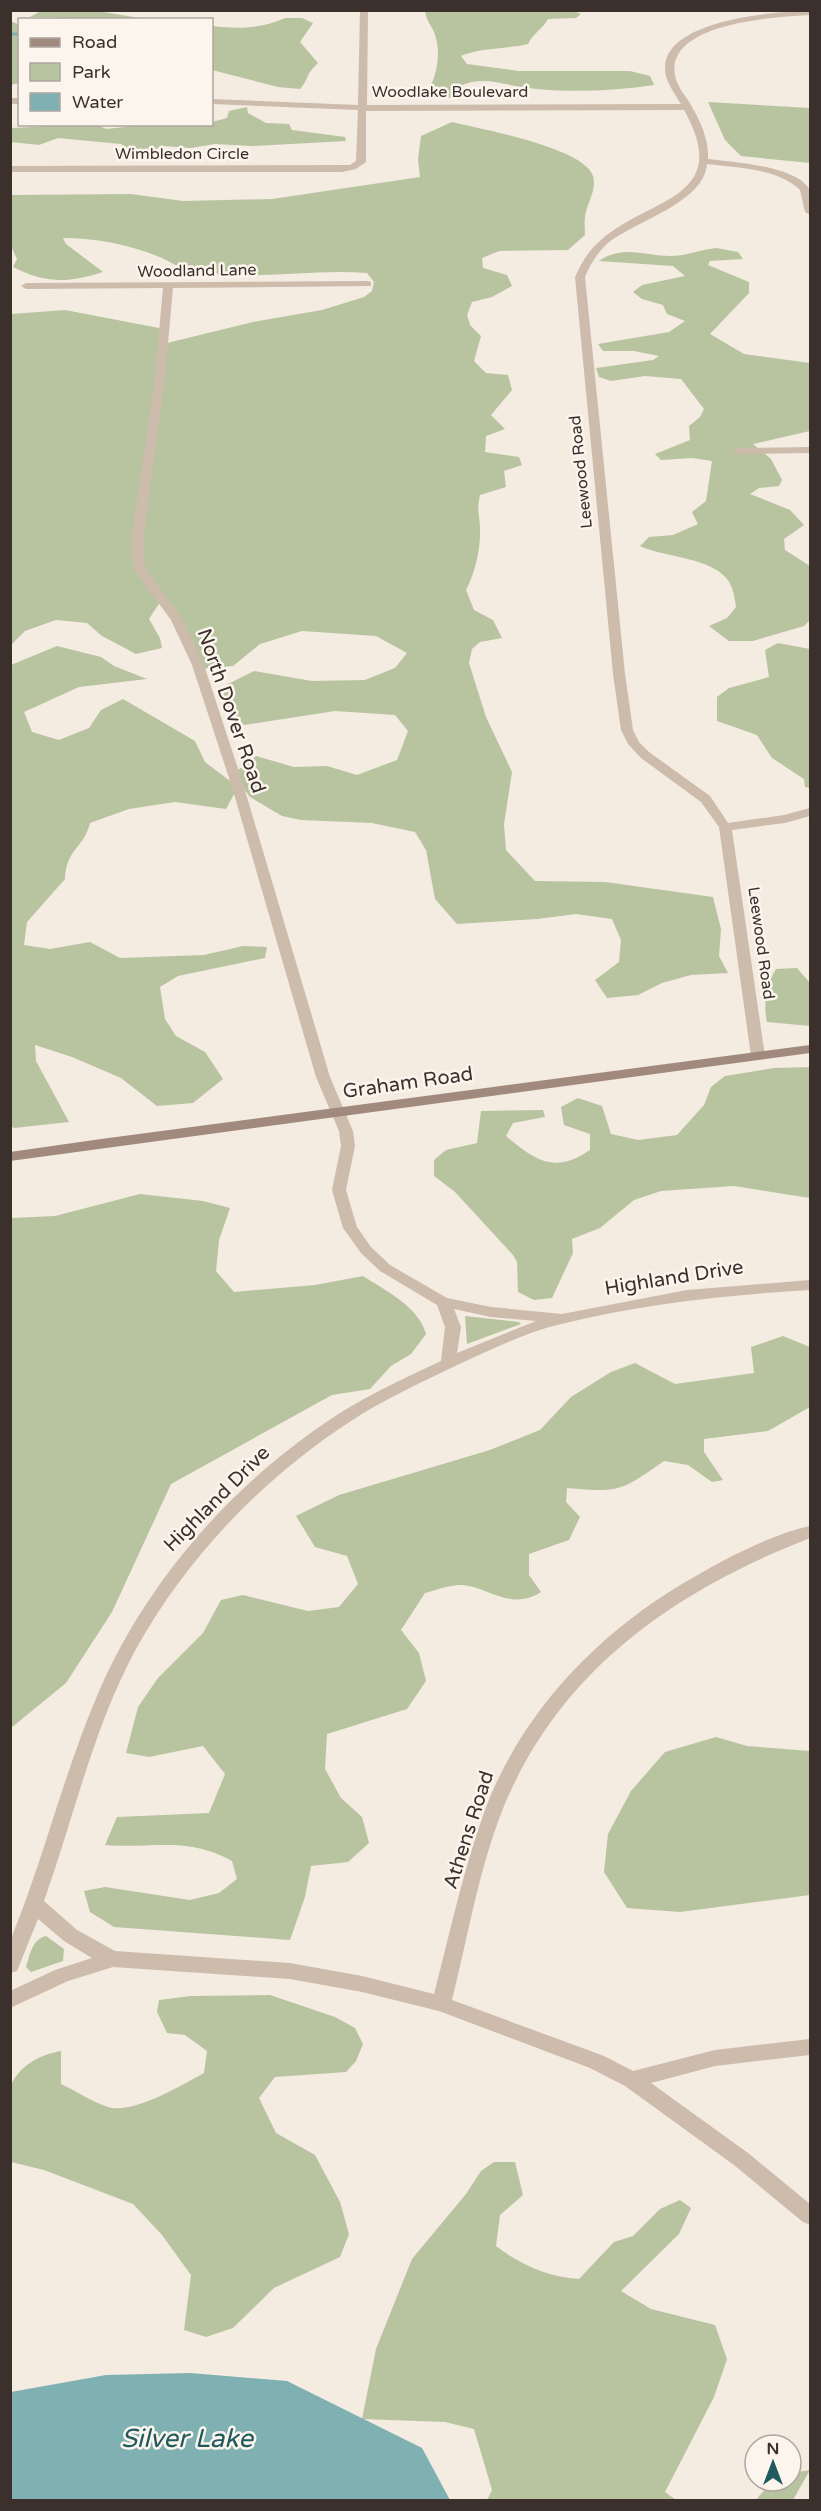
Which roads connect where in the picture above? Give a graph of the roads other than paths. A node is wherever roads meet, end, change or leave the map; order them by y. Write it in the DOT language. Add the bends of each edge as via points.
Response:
graph roads {
  1 [pos="364,10"];
  2 [pos="810,13"];
  3 [pos="213,101"];
  4 [pos="688,107"];
  5 [pos="362,108"];
  6 [pos="704,161"];
  7 [pos="10,169"];
  8 [pos="810,212"];
  9 [pos="368,284"];
  10 [pos="26,286"];
  11 [pos="168,287"];
  12 [pos="810,450"];
  13 [pos="737,451"];
  14 [pos="810,812"];
  15 [pos="725,827"];
  16 [pos="810,1049"];
  17 [pos="758,1056"];
  18 [pos="339,1112"];
  19 [pos="10,1157"];
  20 [pos="810,1285"];
  21 [pos="443,1302"];
  22 [pos="563,1319"];
  23 [pos="448,1364"];
  24 [pos="810,1532"];
  25 [pos="34,1904"];
  26 [pos="14,1959"];
  27 [pos="113,1959"];
  28 [pos="10,2000"];
  29 [pos="441,2004"];
  30 [pos="810,2047"];
  31 [pos="632,2080"];
  32 [pos="810,2216"];
  1 -- 5 [label="street"];
  2 -- 4 [label="street" via="735,16 700,33 674,55 670,64 670,74"];
  3 -- 5 [label="street, Woodlake Boulevard"];
  4 -- 5 [label="street, Woodlake Boulevard"];
  4 -- 6 [label="street" via="701,138"];
  5 -- 7 [label="street, Wimbledon Circle" via="361,162 353,168"];
  6 -- 8 [label="street" via="762,170 794,180 805,190"];
  6 -- 15 [label="street, Leewood Road" via="696,180 680,197 597,246 584,264 580,284 627,730 638,749 706,799"];
  9 -- 11 [label="street, Woodland Lane"];
  10 -- 11 [label="street, Woodland Lane"];
  11 -- 18 [label="street, North Dover Road" via="138,561 144,577 184,631 198,665 323,1077"];
  12 -- 13 [label="street"];
  14 -- 15 [label="street"];
  15 -- 17 [label="street, Leewood Road"];
  16 -- 17 [label="main road, Graham Road"];
  17 -- 18 [label="main road, Graham Road"];
  18 -- 19 [label="main road, Graham Road"];
  18 -- 21 [label="street, North Dover Road" via="348,1140 339,1190 350,1227 385,1268"];
  20 -- 22 [label="street, Highland Drive" via="690,1295"];
  21 -- 22 [label="street, North Dover Road" via="491,1312"];
  21 -- 23 [label="street" via="453,1327"];
  22 -- 23 [label="street, Highland Drive"];
  23 -- 25 [label="street, Highland Drive" via="345,1418 283,1463 180,1568 144,1621 110,1688"];
  24 -- 29 [label="street, Athens Road" via="728,1564 666,1599 611,1642 564,1690 520,1753 495,1806"];
  25 -- 26 [label="street, Highland Drive"];
  25 -- 27 [label="street" via="68,1936"];
  27 -- 28 [label="street" via="62,1975"];
  27 -- 29 [label="street" via="290,1971"];
  29 -- 31 [label="street" via="597,2062"];
  30 -- 31 [label="street" via="715,2058"];
  31 -- 32 [label="street" via="741,2159"];
}
